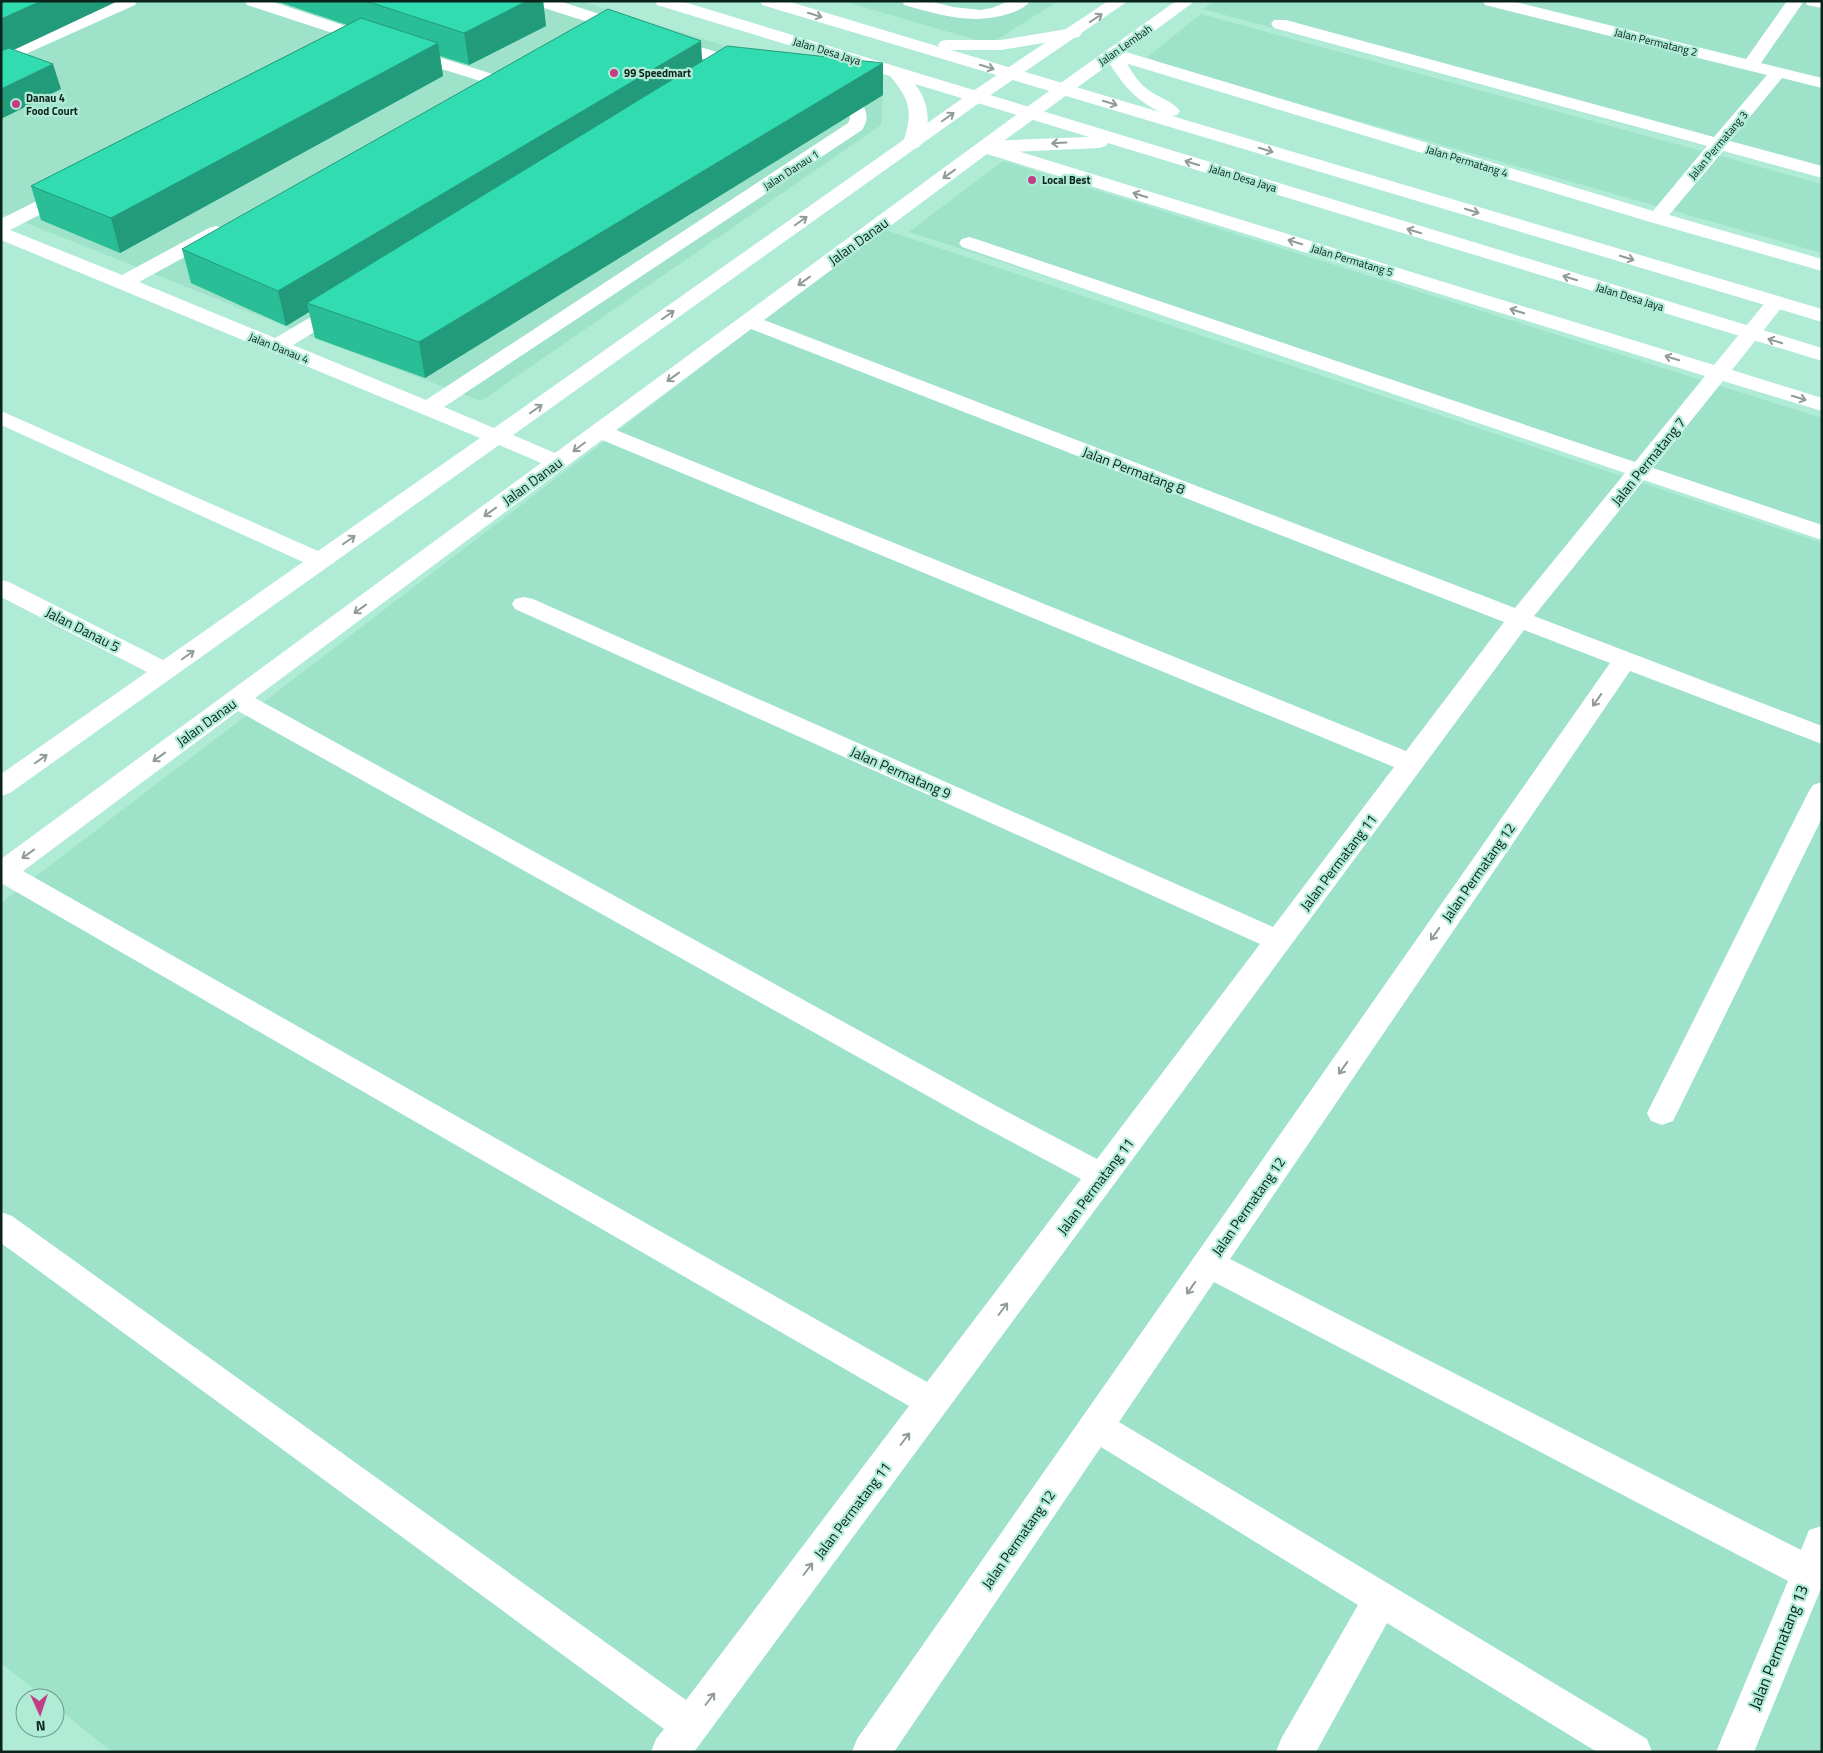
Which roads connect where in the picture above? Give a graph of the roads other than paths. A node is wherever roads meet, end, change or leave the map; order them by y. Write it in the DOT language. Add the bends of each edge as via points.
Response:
graph roads {
  1 [pos="129,1"];
  2 [pos="253,1"];
  3 [pos="541,1"];
  4 [pos="663,1"];
  5 [pos="768,1"];
  6 [pos="910,1"];
  7 [pos="1022,1"];
  8 [pos="1120,1"];
  9 [pos="1187,1"];
  10 [pos="1491,1"];
  11 [pos="1796,1"];
  12 [pos="1813,1"];
  13 [pos="1822,3"];
  14 [pos="597,19"];
  15 [pos="1280,24"];
  16 [pos="573,33"];
  17 [pos="1074,33"];
  18 [pos="367,39"];
  19 [pos="904,42"];
  20 [pos="344,50"];
  21 [pos="1113,54"];
  22 [pos="1,60"];
  23 [pos="1751,65"];
  24 [pos="742,66"];
  25 [pos="507,70"];
  26 [pos="761,72"];
  27 [pos="896,72"];
  28 [pos="1778,72"];
  29 [pos="1012,74"];
  30 [pos="725,76"];
  31 [pos="490,79"];
  32 [pos="1822,83"];
  33 [pos="808,87"];
  34 [pos="473,89"];
  35 [pos="1063,89"];
  36 [pos="976,97"];
  37 [pos="1030,113"];
  38 [pos="1209,133"];
  39 [pos="1125,142"];
  40 [pos="912,143"];
  41 [pos="1720,144"];
  42 [pos="985,147"];
  43 [pos="1822,172"];
  44 [pos="86,183"];
  45 [pos="1657,218"];
  46 [pos="234,222"];
  47 [pos="1,227"];
  48 [pos="1,233"];
  49 [pos="969,243"];
  50 [pos="1822,266"];
  51 [pos="123,283"];
  52 [pos="361,295"];
  53 [pos="1776,302"];
  54 [pos="1822,316"];
  55 [pos="749,321"];
  56 [pos="1751,334"];
  57 [pos="276,346"];
  58 [pos="1822,355"];
  59 [pos="1719,373"];
  60 [pos="1822,405"];
  61 [pos="428,408"];
  62 [pos="1,417"];
  63 [pos="600,431"];
  64 [pos="496,437"];
  65 [pos="558,462"];
  66 [pos="1641,470"];
  67 [pos="1822,533"];
  68 [pos="320,561"];
  69 [pos="1,587"];
  70 [pos="524,604"];
  71 [pos="1519,619"];
  72 [pos="1625,660"];
  73 [pos="165,671"];
  74 [pos="238,699"];
  75 [pos="1822,736"];
  76 [pos="1412,764"];
  77 [pos="1,787"];
  78 [pos="1822,791"];
  79 [pos="2,873"];
  80 [pos="1279,941"];
  81 [pos="1662,1113"];
  82 [pos="1102,1176"];
  83 [pos="1,1226"];
  84 [pos="1208,1263"];
  85 [pos="933,1402"];
  86 [pos="1096,1426"];
  87 [pos="1815,1558"];
  88 [pos="1381,1599"];
  89 [pos="690,1725"];
  90 [pos="670,1752"];
  91 [pos="871,1752"];
  92 [pos="1295,1752"];
  93 [pos="1633,1752"];
  94 [pos="1735,1752"];
  1 -- 22 [label="street"];
  2 -- 18 [label="street"];
  3 -- 14 [label="street"];
  4 -- 27 [label="street, Jalan Desa Jaya"];
  5 -- 19 [label="street, one-way"];
  6 -- 7 [label="street" via="951,13 980,16 1009,10"];
  17 -- 8 [label="street, one-way"];
  9 -- 21 [label="street, Jalan Lembah"];
  10 -- 23 [label="street, Jalan Permatang 2"];
  11 -- 23 [label="street"];
  12 -- 13 [label="street"];
  14 -- 16 [label="street"];
  14 -- 24 [label="street"];
  15 -- 41 [label="street"];
  17 -- 19 [label="street" via="1001,46 964,47"];
  17 -- 29 [label="street"];
  18 -- 20 [label="street"];
  18 -- 31 [label="street"];
  19 -- 29 [label="street, one-way"];
  21 -- 35 [label="street, Jalan Lembah"];
  21 -- 38 [label="street" via="1133,87 1149,100"];
  21 -- 45 [label="street, Jalan Permatang 4"];
  23 -- 28 [label="street, Jalan Permatang 2"];
  24 -- 26 [label="street"];
  24 -- 30 [label="street"];
  25 -- 31 [label="street"];
  27 -- 36 [label="street, Jalan Desa Jaya"];
  27 -- 40 [label="street" via="913,92 919,107 919,123"];
  28 -- 32 [label="street, Jalan Permatang 2"];
  28 -- 41 [label="street, Jalan Permatang 3"];
  29 -- 35 [label="street"];
  29 -- 36 [label="street"];
  31 -- 34 [label="street"];
  33 -- 61 [label="street, Jalan Danau 1" via="855,105 860,111 856,126"];
  35 -- 37 [label="street, Jalan Danau"];
  35 -- 38 [label="street, one-way"];
  36 -- 37 [label="street, Jalan Desa Jaya"];
  40 -- 36 [label="street, one-way"];
  37 -- 39 [label="street, Jalan Desa Jaya"];
  37 -- 42 [label="street, Jalan Danau"];
  38 -- 53 [label="street, one-way"];
  39 -- 42 [label="street, one-way"];
  56 -- 39 [label="street, Jalan Desa Jaya, one-way"];
  64 -- 40 [label="street, one-way"];
  41 -- 43 [label="street"];
  41 -- 45 [label="street, Jalan Permatang 3"];
  42 -- 55 [label="street, Jalan Danau, one-way"];
  59 -- 42 [label="street, Jalan Permatang 5, one-way"];
  44 -- 47 [label="street"];
  45 -- 50 [label="street, Jalan Permatang 4"];
  46 -- 51 [label="street"];
  48 -- 51 [label="street, Jalan Danau 4"];
  49 -- 66 [label="street"];
  51 -- 57 [label="street, Jalan Danau 4"];
  52 -- 57 [label="street"];
  53 -- 54 [label="street"];
  53 -- 56 [label="street, Jalan Permatang 7"];
  55 -- 63 [label="street, Jalan Danau, one-way"];
  55 -- 71 [label="street, Jalan Permatang 8"];
  58 -- 56 [label="street, Jalan Desa Jaya, one-way"];
  56 -- 59 [label="street, Jalan Permatang 7"];
  57 -- 61 [label="street, Jalan Danau 4"];
  59 -- 60 [label="street, Jalan Permatang 5, one-way"];
  59 -- 66 [label="street, Jalan Permatang 7"];
  61 -- 64 [label="street, Jalan Danau 4"];
  62 -- 68 [label="street"];
  63 -- 65 [label="street, Jalan Danau, one-way"];
  63 -- 76 [label="street"];
  64 -- 65 [label="street, Jalan Danau 4"];
  68 -- 64 [label="street, one-way"];
  65 -- 74 [label="street, Jalan Danau, one-way"];
  66 -- 67 [label="street"];
  66 -- 71 [label="street, Jalan Permatang 7"];
  73 -- 68 [label="street, one-way"];
  69 -- 73 [label="street, Jalan Danau 5"];
  70 -- 80 [label="street, Jalan Permatang 9"];
  71 -- 72 [label="street, Jalan Permatang 8"];
  71 -- 76 [label="street, Jalan Permatang 11"];
  72 -- 75 [label="street, Jalan Permatang 8"];
  72 -- 84 [label="street, Jalan Permatang 12, one-way"];
  77 -- 73 [label="street, one-way"];
  74 -- 79 [label="street, Jalan Danau, one-way"];
  74 -- 82 [label="street"];
  76 -- 80 [label="street, Jalan Permatang 11"];
  78 -- 81 [label="street"];
  79 -- 85 [label="street"];
  80 -- 82 [label="street, Jalan Permatang 11"];
  85 -- 82 [label="street, Jalan Permatang 11, one-way"];
  83 -- 89 [label="street"];
  84 -- 86 [label="street, Jalan Permatang 12, one-way"];
  84 -- 87 [label="street"];
  89 -- 85 [label="street, Jalan Permatang 11, one-way"];
  86 -- 88 [label="street"];
  86 -- 91 [label="street, Jalan Permatang 12"];
  87 -- 94 [label="street, Jalan Permatang 13"];
  88 -- 92 [label="street"];
  88 -- 93 [label="street"];
  89 -- 90 [label="street, Jalan Permatang 11"];
}
